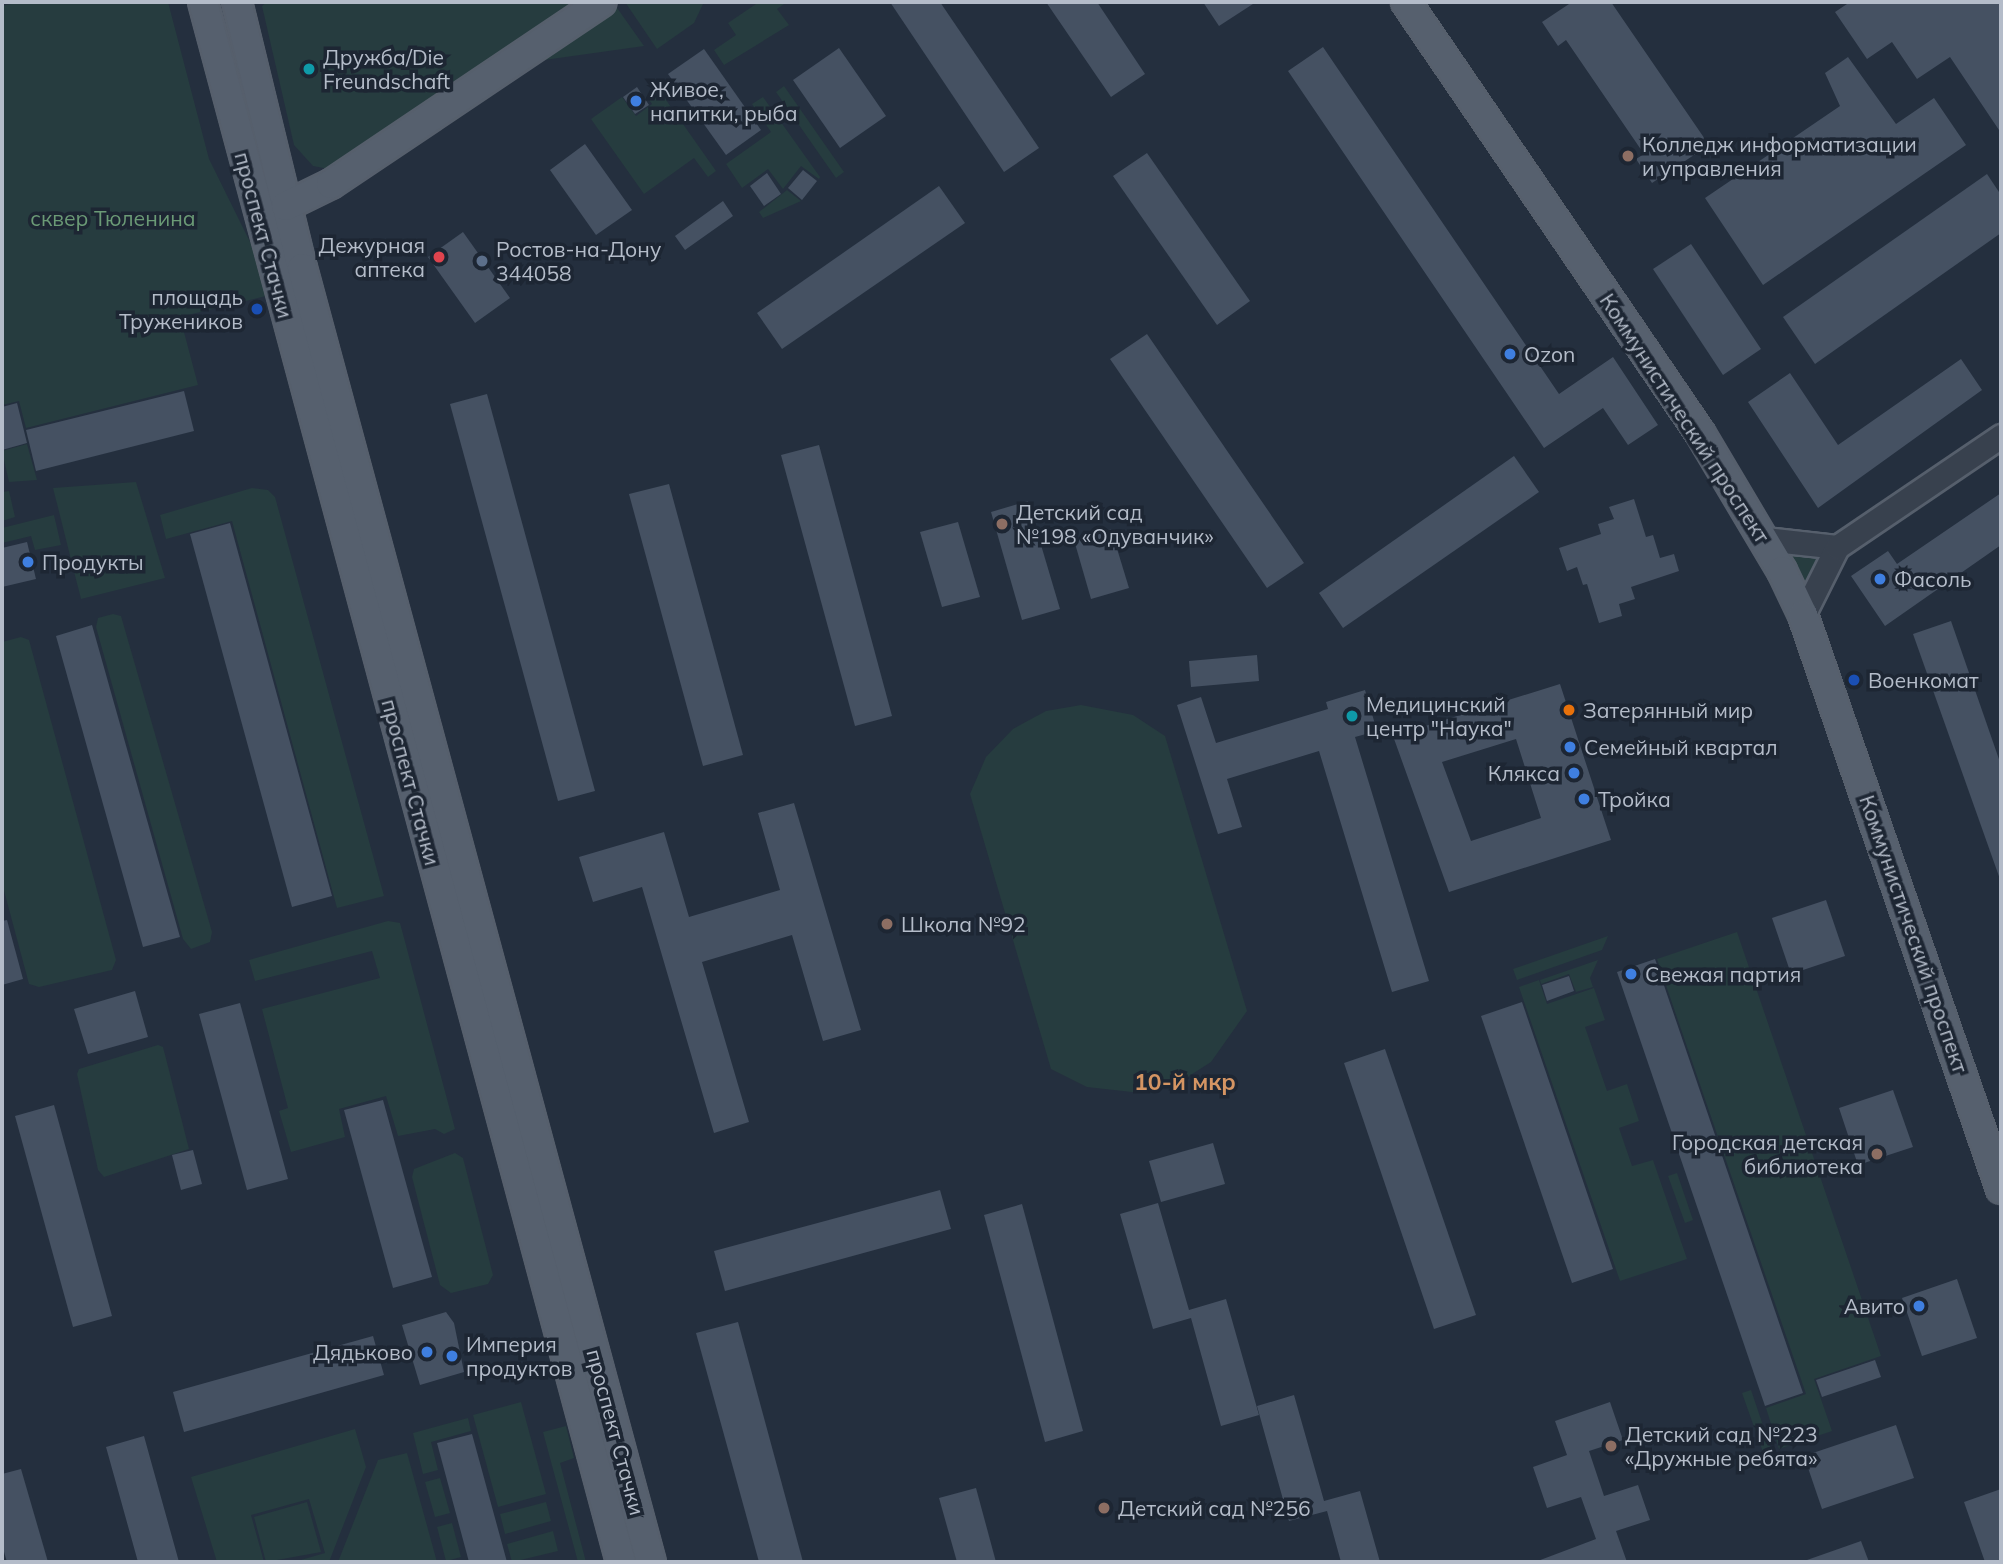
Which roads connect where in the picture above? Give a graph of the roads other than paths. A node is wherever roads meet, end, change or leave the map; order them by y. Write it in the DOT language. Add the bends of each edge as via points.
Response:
graph roads {
  1 [pos="203,2"];
  2 [pos="237,2"];
  3 [pos="602,2"];
  4 [pos="1406,2"];
  5 [pos="251,190"];
  6 [pos="286,205"];
  7 [pos="2001,436"];
  8 [pos="1765,539"];
  9 [pos="1837,547"];
  10 [pos="1803,615"];
  11 [pos="2001,1189"];
  12 [pos="561,1231"];
  13 [pos="534,1238"];
  14 [pos="621,1562"];
  15 [pos="651,1562"];
  1 -- 5 [label="main road, проспект Стачки"];
  2 -- 6 [label="main road, проспект Стачки"];
  3 -- 6 [label="main road" via="331,184"];
  4 -- 8 [label="main road, Коммунистический проспект" via="1700,433"];
  5 -- 6 [label="main road"];
  5 -- 13 [label="main road, проспект Стачки"];
  6 -- 12 [label="main road, проспект Стачки"];
  7 -- 9 [label="street"];
  8 -- 9 [label="street"];
  8 -- 10 [label="main road, Коммунистический проспект"];
  9 -- 10 [label="street"];
  10 -- 11 [label="main road, Коммунистический проспект"];
  12 -- 13 [label="main road"];
  12 -- 15 [label="main road, проспект Стачки"];
  13 -- 14 [label="main road, проспект Стачки"];
}
